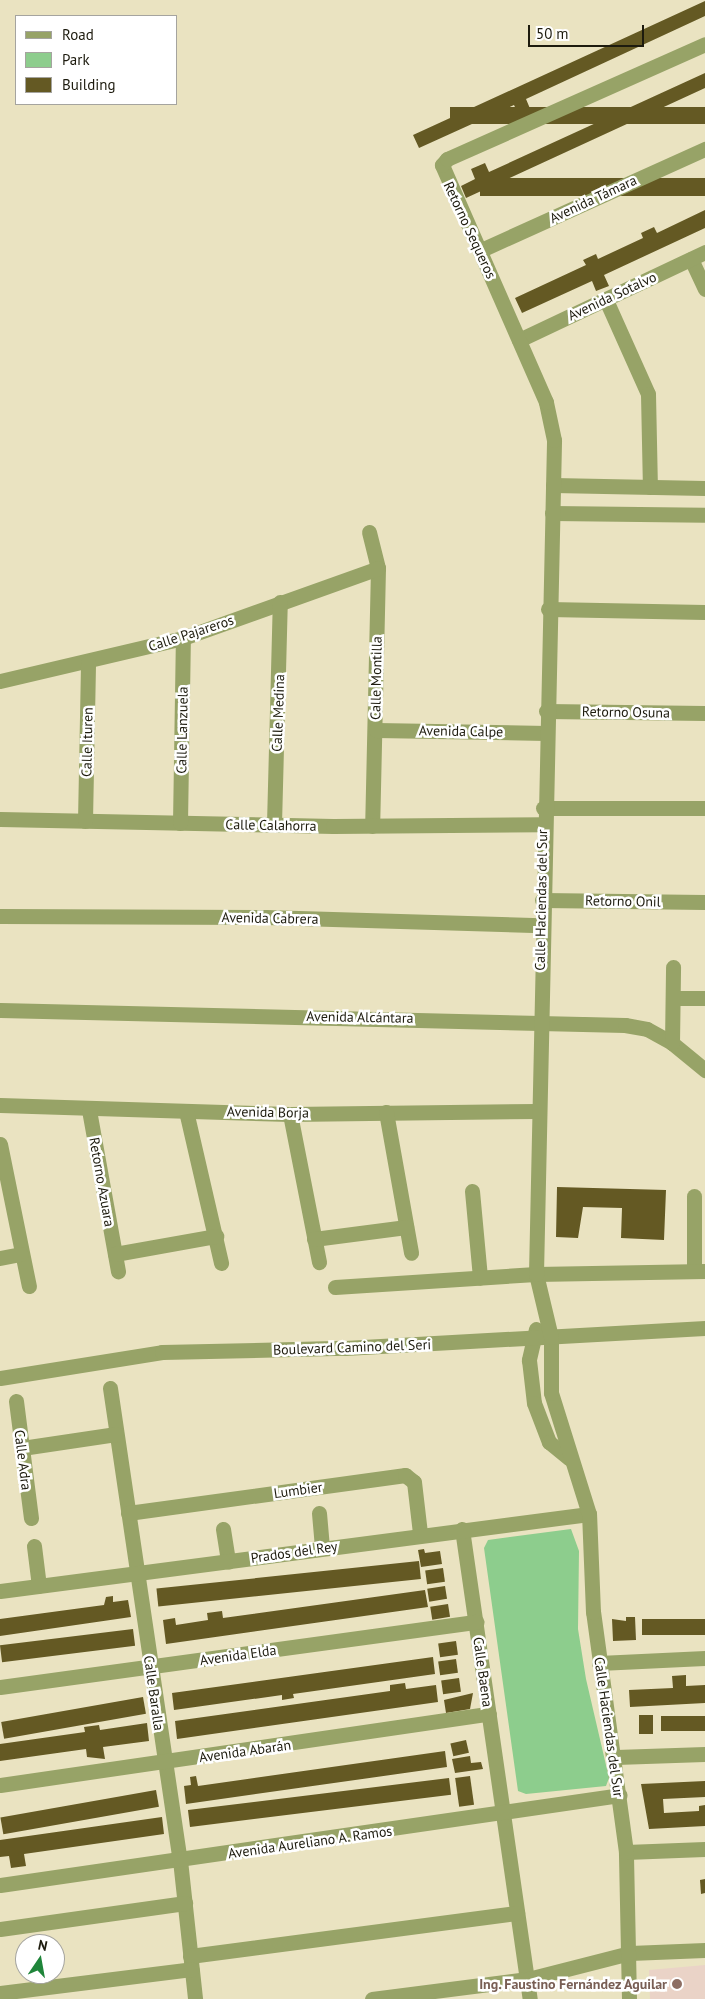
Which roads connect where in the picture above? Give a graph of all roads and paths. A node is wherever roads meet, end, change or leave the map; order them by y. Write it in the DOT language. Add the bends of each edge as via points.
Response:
graph roads {
  1 [pos="705,44"];
  2 [pos="705,149"];
  3 [pos="481,250"];
  4 [pos="705,252"];
  5 [pos="691,259"];
  6 [pos="705,289"];
  7 [pos="606,300"];
  8 [pos="519,340"];
  9 [pos="553,485"];
  10 [pos="650,487"];
  11 [pos="705,488"];
  12 [pos="552,514"];
  13 [pos="705,515"];
  14 [pos="370,532"];
  15 [pos="378,568"];
  16 [pos="280,602"];
  17 [pos="548,609"];
  18 [pos="705,612"];
  19 [pos="183,638"];
  20 [pos="88,662"];
  21 [pos="0,681"];
  22 [pos="546,710"];
  23 [pos="705,713"];
  24 [pos="376,730"];
  25 [pos="546,733"];
  26 [pos="543,808"];
  27 [pos="705,808"];
  28 [pos="0,819"];
  29 [pos="85,821"];
  30 [pos="180,823"];
  31 [pos="274,824"];
  32 [pos="543,824"];
  33 [pos="372,826"];
  34 [pos="542,900"];
  35 [pos="705,902"];
  36 [pos="0,916"];
  37 [pos="541,925"];
  38 [pos="673,967"];
  39 [pos="673,998"];
  40 [pos="705,998"];
  41 [pos="0,1010"];
  42 [pos="538,1021"];
  43 [pos="672,1043"];
  44 [pos="705,1070"];
  45 [pos="0,1106"];
  46 [pos="89,1110"];
  47 [pos="186,1111"];
  48 [pos="386,1112"];
  49 [pos="537,1112"];
  50 [pos="290,1114"];
  51 [pos="0,1144"];
  52 [pos="472,1191"];
  53 [pos="694,1196"];
  54 [pos="406,1227"];
  55 [pos="216,1236"];
  56 [pos="314,1239"];
  57 [pos="412,1252"];
  58 [pos="21,1254"];
  59 [pos="115,1254"];
  60 [pos="0,1258"];
  61 [pos="319,1262"];
  62 [pos="221,1263"];
  63 [pos="118,1271"];
  64 [pos="700,1271"];
  65 [pos="536,1274"];
  66 [pos="480,1278"];
  67 [pos="29,1286"];
  68 [pos="335,1287"];
  69 [pos="542,1314"];
  70 [pos="705,1328"];
  71 [pos="551,1337"];
  72 [pos="532,1338"];
  73 [pos="0,1378"];
  74 [pos="110,1388"];
  75 [pos="16,1401"];
  76 [pos="116,1434"];
  77 [pos="22,1448"];
  78 [pos="569,1458"];
  79 [pos="319,1512"];
  80 [pos="128,1513"];
  81 [pos="589,1514"];
  82 [pos="31,1518"];
  83 [pos="223,1529"];
  84 [pos="462,1529"];
  85 [pos="420,1533"];
  86 [pos="34,1546"];
  87 [pos="322,1548"];
  88 [pos="228,1562"];
  89 [pos="136,1573"];
  90 [pos="39,1586"];
  91 [pos="0,1591"];
  92 [pos="477,1622"];
  93 [pos="705,1658"];
  94 [pos="599,1664"];
  95 [pos="151,1668"];
  96 [pos="0,1687"];
  97 [pos="489,1714"];
  98 [pos="705,1754"];
  99 [pos="616,1757"];
  100 [pos="164,1762"];
  101 [pos="0,1785"];
  102 [pos="620,1795"];
  103 [pos="502,1815"];
  104 [pos="705,1849"];
  105 [pos="626,1852"];
  106 [pos="180,1860"];
  107 [pos="0,1885"];
  108 [pos="184,1903"];
  109 [pos="517,1913"];
  110 [pos="0,1929"];
  111 [pos="705,1950"];
  112 [pos="630,1953"];
  113 [pos="191,1962"];
  114 [pos="528,1980"];
  115 [pos="0,1993"];
  116 [pos="195,1999"];
  117 [pos="372,1999"];
  118 [pos="530,1999"];
  119 [pos="629,1999"];
  1 -- 3 [label="street, Retorno Sequeros" via="447,159 442,172"];
  2 -- 3 [label="street, Avenida Támara"];
  3 -- 8 [label="street, Retorno Sequeros"];
  4 -- 5 [label="street, Avenida Sotalvo"];
  5 -- 6 [label="street"];
  5 -- 7 [label="street, Avenida Sotalvo"];
  7 -- 8 [label="street, Avenida Sotalvo"];
  7 -- 10 [label="street" via="648,394"];
  8 -- 9 [label="street, Retorno Sequeros" via="552,420"];
  9 -- 10 [label="street"];
  9 -- 12 [label="street, Calle Haciendas del Sur"];
  10 -- 11 [label="street"];
  12 -- 13 [label="street"];
  12 -- 17 [label="street, Calle Haciendas del Sur"];
  14 -- 15 [label="street, Calle Montilla"];
  15 -- 16 [label="street, Calle Pajareros"];
  15 -- 24 [label="street, Calle Montilla"];
  16 -- 19 [label="street, Calle Pajareros"];
  16 -- 31 [label="street, Calle Medina"];
  17 -- 18 [label="street"];
  17 -- 22 [label="street, Calle Haciendas del Sur"];
  19 -- 20 [label="street, Calle Pajareros"];
  19 -- 30 [label="street, Calle Lanzuela"];
  20 -- 21 [label="street, Calle Pajareros"];
  20 -- 29 [label="street, Calle Ituren"];
  22 -- 23 [label="street, Retorno Osuna"];
  22 -- 25 [label="street, Calle Haciendas del Sur"];
  24 -- 25 [label="street, Avenida Calpe"];
  24 -- 33 [label="street, Calle Montilla"];
  25 -- 26 [label="street, Calle Haciendas del Sur"];
  26 -- 27 [label="street"];
  26 -- 32 [label="street, Calle Haciendas del Sur"];
  28 -- 29 [label="street, Calle Calahorra"];
  29 -- 30 [label="street, Calle Calahorra"];
  30 -- 31 [label="street, Calle Calahorra"];
  31 -- 33 [label="street, Calle Calahorra"];
  32 -- 33 [label="street, Calle Calahorra"];
  32 -- 34 [label="street, Calle Haciendas del Sur"];
  34 -- 35 [label="street, Retorno Onil"];
  34 -- 37 [label="street, Calle Haciendas del Sur"];
  36 -- 37 [label="street, Avenida Cabrera" via="265,917"];
  37 -- 42 [label="street, Calle Haciendas del Sur"];
  38 -- 39 [label="street"];
  39 -- 40 [label="street"];
  39 -- 43 [label="street"];
  41 -- 42 [label="street, Avenida Alcántara"];
  42 -- 43 [label="street, Avenida Alcántara" via="626,1025 647,1029"];
  42 -- 49 [label="street, Calle Haciendas del Sur"];
  43 -- 44 [label="street, Avenida Alcántara"];
  45 -- 46 [label="street, Avenida Borja"];
  46 -- 47 [label="street, Avenida Borja"];
  46 -- 59 [label="street, Retorno Azuara"];
  47 -- 50 [label="street, Avenida Borja"];
  47 -- 55 [label="street"];
  48 -- 49 [label="street, Avenida Borja"];
  48 -- 50 [label="street, Avenida Borja"];
  48 -- 54 [label="street"];
  49 -- 65 [label="street, Calle Haciendas del Sur"];
  50 -- 56 [label="street"];
  51 -- 58 [label="street"];
  52 -- 66 [label="street"];
  53 -- 64 [label="street"];
  54 -- 56 [label="street"];
  54 -- 57 [label="street"];
  55 -- 59 [label="street"];
  55 -- 62 [label="street"];
  56 -- 61 [label="street"];
  58 -- 60 [label="street"];
  58 -- 67 [label="street"];
  59 -- 63 [label="street, Retorno Azuara"];
  64 -- 65 [label="street"];
  65 -- 66 [label="street"];
  65 -- 69 [label="street, Calle Haciendas del Sur"];
  66 -- 68 [label="street"];
  69 -- 71 [label="street, Calle Haciendas del Sur"];
  69 -- 72 [label="street"];
  70 -- 71 [label="street, Boulevard Camino del Seri"];
  71 -- 72 [label="street, Boulevard Camino del Seri"];
  71 -- 78 [label="street, Calle Haciendas del Sur" via="549,1384"];
  72 -- 73 [label="street, Boulevard Camino del Seri" via="162,1352"];
  72 -- 78 [label="street" via="534,1403 549,1442"];
  74 -- 76 [label="street, Calle Baralla"];
  75 -- 77 [label="street, Calle Adra"];
  76 -- 77 [label="street"];
  76 -- 80 [label="street, Calle Baralla"];
  77 -- 82 [label="street, Calle Adra"];
  78 -- 81 [label="street, Calle Haciendas del Sur"];
  79 -- 87 [label="street"];
  80 -- 85 [label="street, Lumbier" via="405,1475 414,1482"];
  80 -- 89 [label="street, Calle Baralla"];
  81 -- 84 [label="street, Prados del Rey"];
  81 -- 94 [label="street, Calle Haciendas del Sur"];
  83 -- 88 [label="street"];
  84 -- 85 [label="street, Prados del Rey"];
  84 -- 92 [label="street, Calle Baena"];
  85 -- 87 [label="street, Prados del Rey"];
  86 -- 90 [label="street"];
  87 -- 88 [label="street, Prados del Rey"];
  88 -- 89 [label="street, Prados del Rey"];
  89 -- 90 [label="street, Prados del Rey"];
  89 -- 95 [label="street, Calle Baralla"];
  90 -- 91 [label="street, Prados del Rey"];
  92 -- 95 [label="street, Avenida Elda"];
  92 -- 97 [label="street, Calle Baena"];
  93 -- 94 [label="street"];
  94 -- 99 [label="street, Calle Haciendas del Sur"];
  95 -- 96 [label="street, Avenida Elda"];
  95 -- 100 [label="street, Calle Baralla"];
  97 -- 100 [label="street, Avenida Abarán"];
  97 -- 103 [label="street, Calle Baena"];
  98 -- 99 [label="street"];
  99 -- 102 [label="street, Calle Haciendas del Sur"];
  100 -- 101 [label="street, Avenida Abarán"];
  100 -- 106 [label="street, Calle Baralla"];
  102 -- 103 [label="street, Avenida Aureliano A. Ramos"];
  102 -- 105 [label="street, Calle Haciendas del Sur"];
  103 -- 106 [label="street, Avenida Aureliano A. Ramos"];
  103 -- 109 [label="street, Calle Baena"];
  104 -- 105 [label="street"];
  105 -- 112 [label="street, Calle Haciendas del Sur"];
  106 -- 107 [label="street, Avenida Aureliano A. Ramos"];
  106 -- 108 [label="street, Calle Baralla"];
  108 -- 110 [label="street"];
  108 -- 113 [label="street, Calle Baralla"];
  109 -- 113 [label="street"];
  109 -- 114 [label="street, Calle Baena"];
  111 -- 112 [label="street"];
  112 -- 114 [label="street"];
  112 -- 119 [label="street, Calle Haciendas del Sur"];
  113 -- 115 [label="street"];
  113 -- 116 [label="street, Calle Baralla"];
  114 -- 117 [label="street"];
  114 -- 118 [label="street, Calle Baena"];
}
